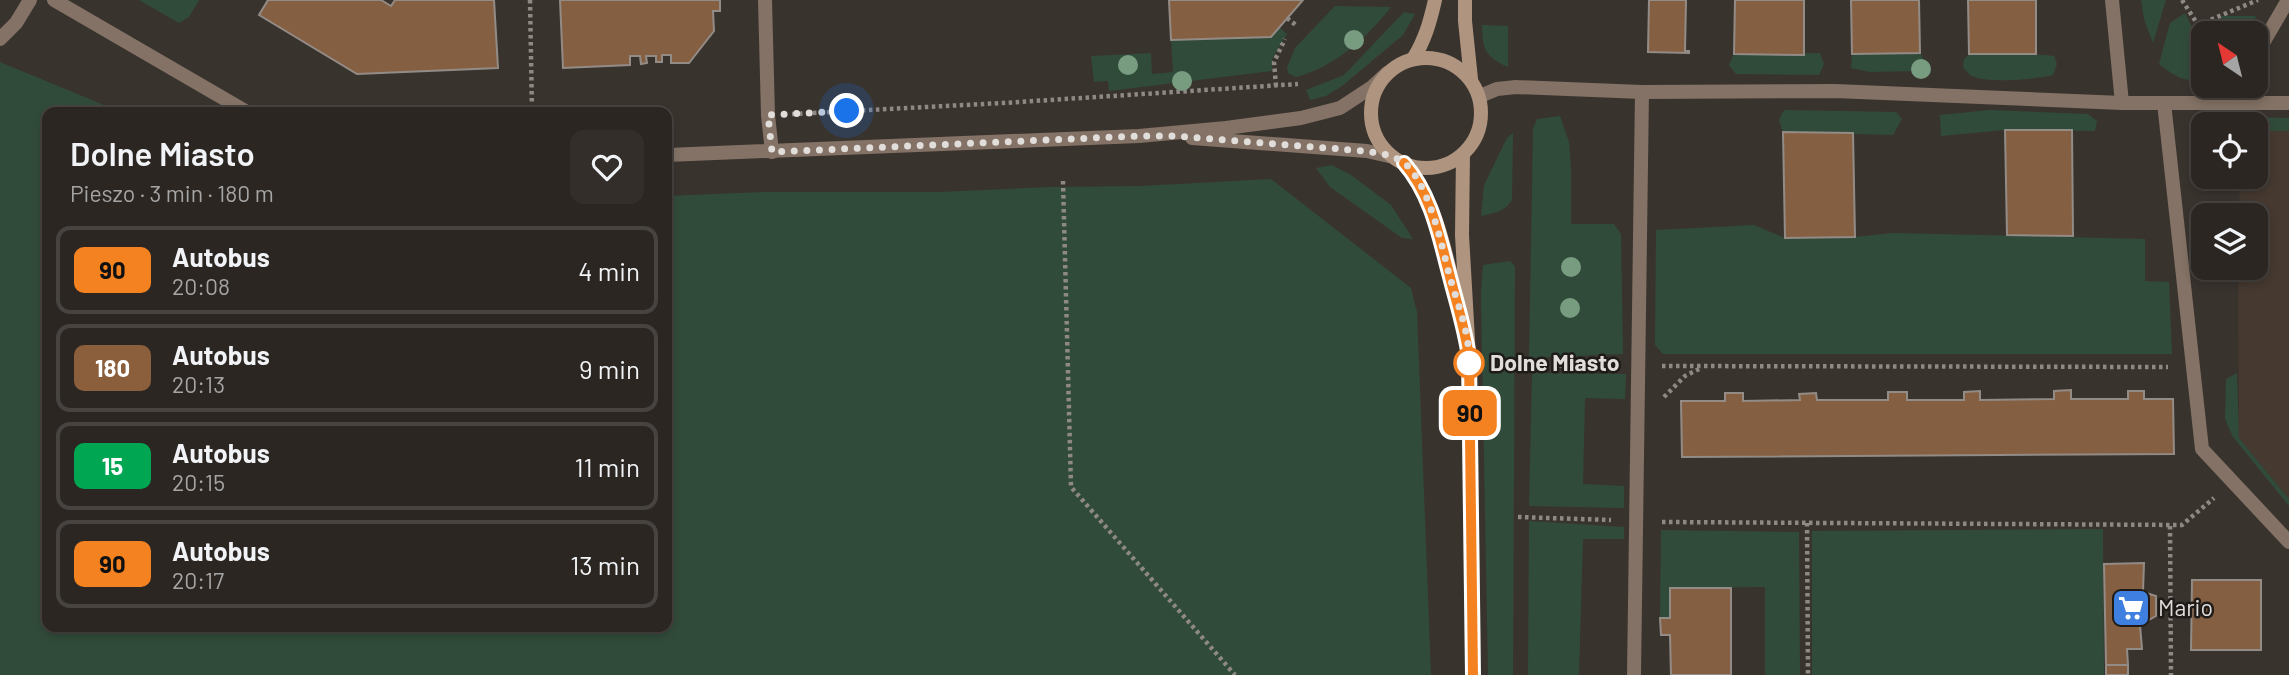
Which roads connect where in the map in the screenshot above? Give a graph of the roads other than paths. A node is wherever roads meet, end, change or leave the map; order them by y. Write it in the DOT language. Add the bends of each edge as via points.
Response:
graph roads {
  1 [pos="30,0"];
  2 [pos="54,0"];
  3 [pos="765,0"];
  4 [pos="1435,0"];
  5 [pos="1465,0"];
  6 [pos="2112,0"];
  7 [pos="2288,0"];
  8 [pos="2268,34"];
  9 [pos="0,40"];
  10 [pos="1413,59"];
  11 [pos="1387,73"];
  12 [pos="1471,79"];
  13 [pos="1642,92"];
  14 [pos="1480,96"];
  15 [pos="2233,98"];
  16 [pos="2122,103"];
  17 [pos="2164,103"];
  18 [pos="2230,103"];
  19 [pos="2289,103"];
  20 [pos="238,107"];
  21 [pos="1139,136"];
  22 [pos="772,152"];
  23 [pos="1463,154"];
  24 [pos="672,155"];
  25 [pos="1399,160"];
  26 [pos="1469,357"];
  27 [pos="2289,542"];
  28 [pos="1473,675"];
  29 [pos="1634,675"];
  1 -- 9 [label="street"];
  2 -- 20 [label="street"];
  3 -- 22 [label="street"];
  4 -- 10 [label="main road" via="1430,26"];
  5 -- 12 [label="main road"];
  6 -- 16 [label="street"];
  7 -- 8 [label="street"];
  10 -- 11 [label="main road"];
  10 -- 12 [label="main road" via="1440,59"];
  11 -- 21 [label="street" via="1356,99 1316,115"];
  11 -- 25 [label="main road" via="1376,89 1370,118 1380,143"];
  12 -- 14 [label="main road"];
  13 -- 14 [label="street" via="1516,87"];
  13 -- 16 [label="street" via="1835,91"];
  13 -- 29 [label="street"];
  14 -- 23 [label="main road" via="1478,134"];
  15 -- 18 [label="street"];
  16 -- 17 [label="street"];
  17 -- 18 [label="street"];
  17 -- 27 [label="street" via="2202,449"];
  18 -- 19 [label="street"];
  21 -- 22 [label="street"];
  21 -- 25 [label="street" via="1367,151"];
  22 -- 24 [label="street"];
  23 -- 25 [label="main road" via="1429,169"];
  23 -- 26 [label="main road"];
  25 -- 26 [label="main road" via="1421,186 1438,230"];
  26 -- 28 [label="main road"];
}
